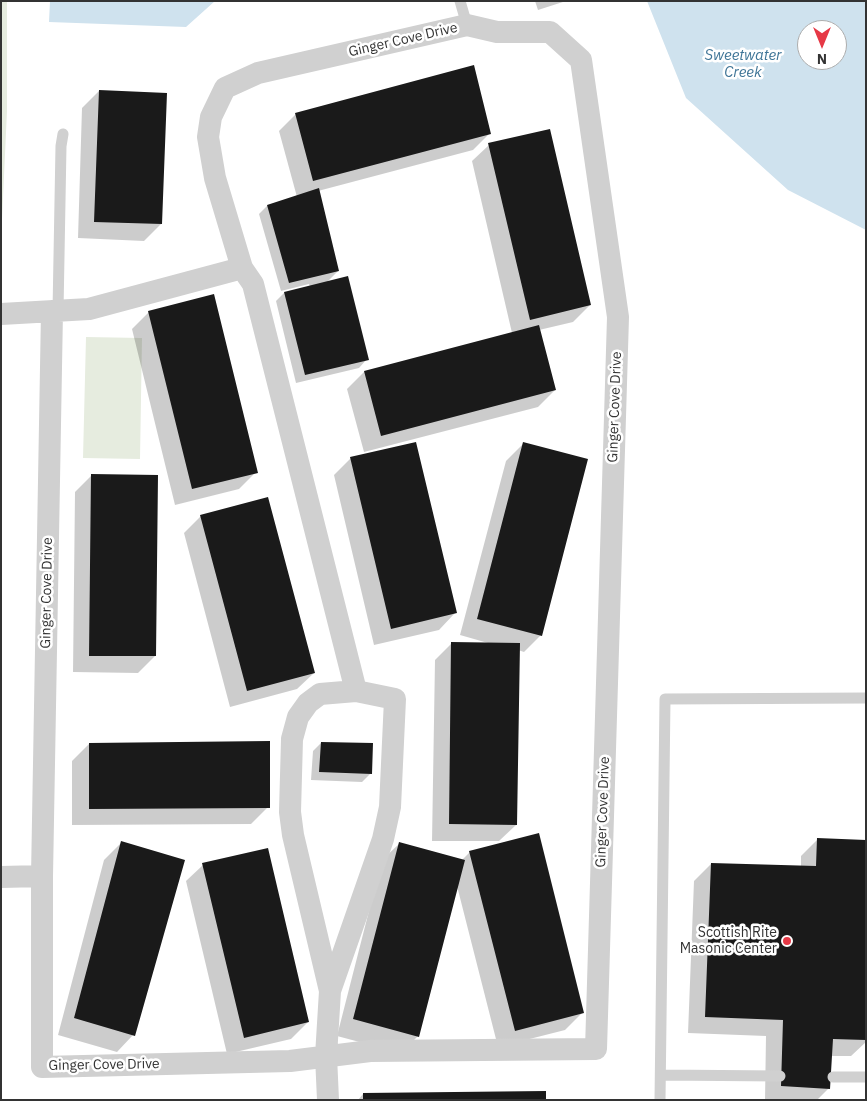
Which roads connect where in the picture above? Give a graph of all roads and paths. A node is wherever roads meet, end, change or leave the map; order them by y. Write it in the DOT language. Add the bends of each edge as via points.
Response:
graph roads {
  1 [pos="460,1"];
  2 [pos="467,25"];
  3 [pos="63,134"];
  4 [pos="242,268"];
  5 [pos="55,311"];
  6 [pos="1,314"];
  7 [pos="356,691"];
  8 [pos="866,698"];
  9 [pos="42,876"];
  10 [pos="1,877"];
  11 [pos="330,991"];
  12 [pos="326,1056"];
  13 [pos="661,1075"];
  14 [pos="780,1076"];
  15 [pos="833,1076"];
  16 [pos="866,1077"];
  17 [pos="328,1100"];
  18 [pos="660,1100"];
  1 -- 2 [label="lane"];
  2 -- 4 [label="street, Ginger Cove Drive" via="258,73 225,88 211,117 208,137 214,178"];
  2 -- 12 [label="street, Ginger Cove Drive" via="497,32 550,32 581,60 618,317 596,1049 370,1051"];
  3 -- 5 [label="lane"];
  4 -- 5 [label="street" via="89,309"];
  4 -- 7 [label="street, Ginger Cove Drive" via="253,284"];
  5 -- 6 [label="street"];
  5 -- 9 [label="street, Ginger Cove Drive"];
  7 -- 11 [label="street" via="395,699 390,807 383,839"];
  7 -- 11 [label="street" via="320,694 298,717 292,739 290,812 293,834"];
  8 -- 13 [label="lane" via="665,699"];
  9 -- 10 [label="street"];
  9 -- 12 [label="street, Ginger Cove Drive" via="42,1067 290,1061"];
  11 -- 12 [label="street"];
  12 -- 17 [label="street"];
  13 -- 14 [label="lane"];
  13 -- 18 [label="lane"];
  15 -- 16 [label="lane"];
}
